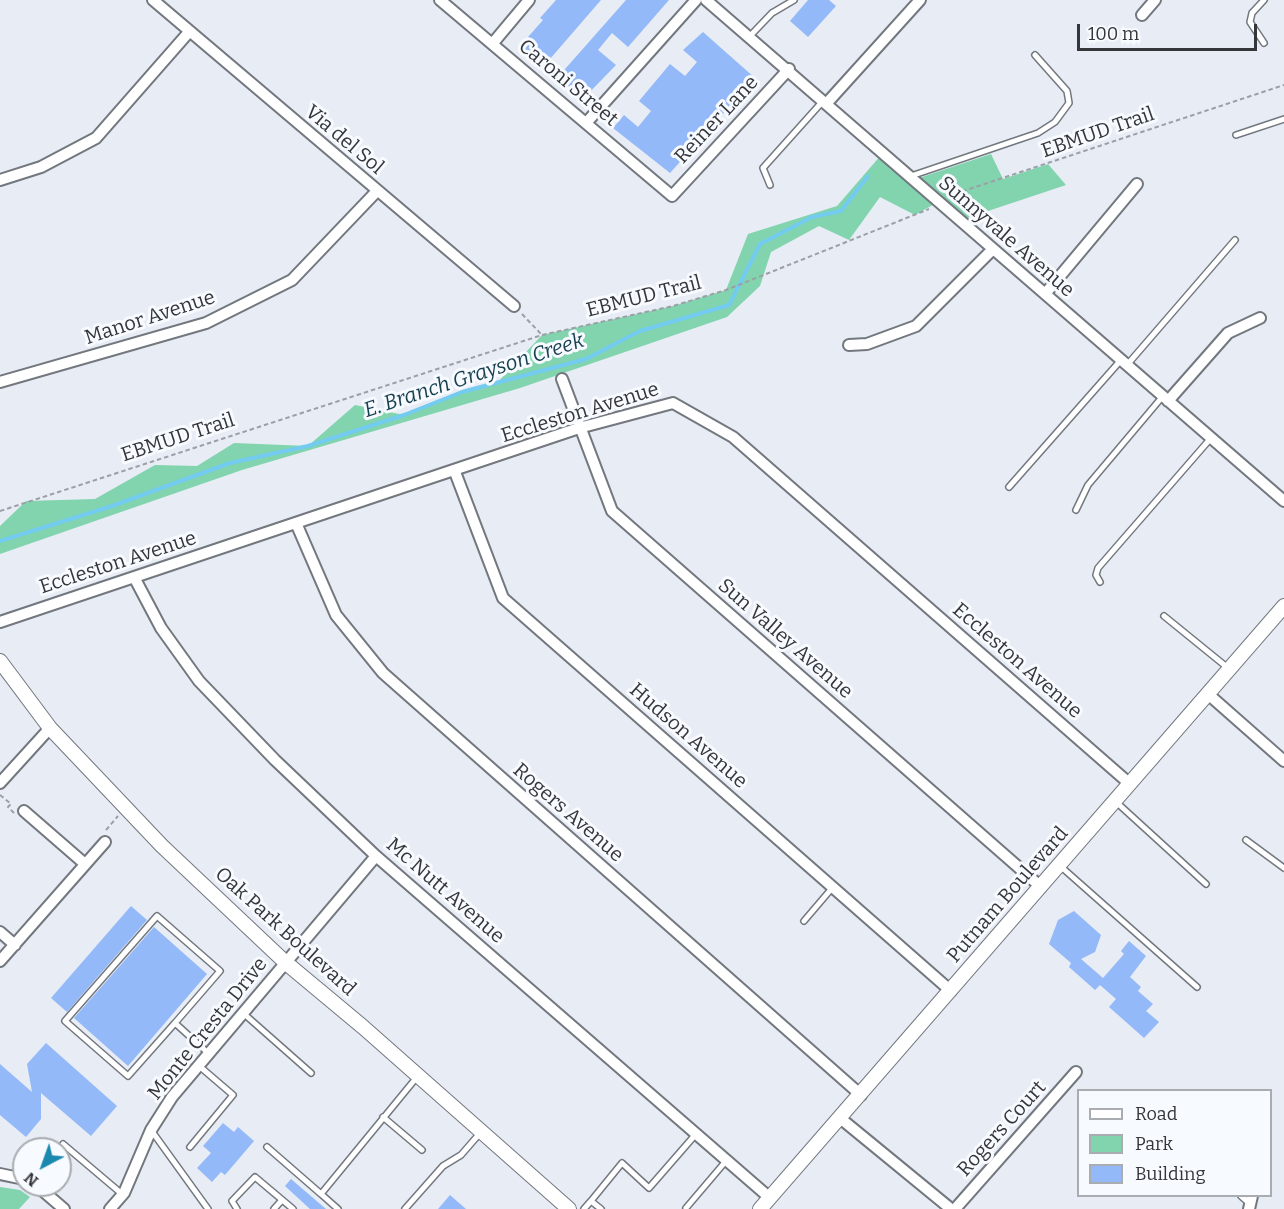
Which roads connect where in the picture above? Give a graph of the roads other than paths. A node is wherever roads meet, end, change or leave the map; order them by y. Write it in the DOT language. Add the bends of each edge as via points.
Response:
graph roads {
  1 [pos="153,0"];
  2 [pos="440,0"];
  3 [pos="529,0"];
  4 [pos="696,0"];
  5 [pos="706,0"];
  6 [pos="794,0"];
  7 [pos="920,0"];
  8 [pos="1155,0"];
  9 [pos="1264,0"];
  10 [pos="1142,15"];
  11 [pos="189,32"];
  12 [pos="749,37"];
  13 [pos="493,43"];
  14 [pos="1264,43"];
  15 [pos="1035,55"];
  16 [pos="789,69"];
  17 [pos="825,102"];
  18 [pos="1284,119"];
  19 [pos="587,122"];
  20 [pos="1236,135"];
  21 [pos="909,177"];
  22 [pos="0,180"];
  23 [pos="1137,184"];
  24 [pos="770,185"];
  25 [pos="377,191"];
  26 [pos="672,196"];
  27 [pos="1235,240"];
  28 [pos="993,249"];
  29 [pos="1045,294"];
  30 [pos="514,306"];
  31 [pos="1260,318"];
  32 [pos="849,345"];
  33 [pos="1124,362"];
  34 [pos="562,379"];
  35 [pos="0,382"];
  36 [pos="1166,399"];
  37 [pos="579,428"];
  38 [pos="1211,438"];
  39 [pos="455,472"];
  40 [pos="1009,487"];
  41 [pos="1284,501"];
  42 [pos="1076,510"];
  43 [pos="296,523"];
  44 [pos="134,577"];
  45 [pos="1100,582"];
  46 [pos="1284,606"];
  47 [pos="1164,616"];
  48 [pos="0,622"];
  49 [pos="0,661"];
  50 [pos="1230,669"];
  51 [pos="1208,694"];
  52 [pos="50,728"];
  53 [pos="1284,761"];
  54 [pos="0,783"];
  55 [pos="1130,784"];
  56 [pos="1115,801"];
  57 [pos="24,811"];
  58 [pos="1246,840"];
  59 [pos="105,842"];
  60 [pos="376,856"];
  61 [pos="85,864"];
  62 [pos="1059,865"];
  63 [pos="1284,868"];
  64 [pos="1206,884"];
  65 [pos="833,887"];
  66 [pos="1041,887"];
  67 [pos="804,921"];
  68 [pos="0,932"];
  69 [pos="15,945"];
  70 [pos="0,961"];
  71 [pos="285,962"];
  72 [pos="1197,987"];
  73 [pos="951,991"];
  74 [pos="242,1012"];
  75 [pos="175,1023"];
  76 [pos="208,1053"];
  77 [pos="198,1065"];
  78 [pos="1076,1072"];
  79 [pos="311,1073"];
  80 [pos="418,1076"];
  81 [pos="861,1095"];
  82 [pos="383,1117"];
  83 [pos="840,1118"];
  84 [pos="151,1130"];
  85 [pos="482,1131"];
  86 [pos="697,1133"];
  87 [pos="190,1147"];
  88 [pos="267,1147"];
  89 [pos="422,1150"];
  90 [pos="72,1152"];
  91 [pos="727,1159"];
  92 [pos="122,1194"];
  93 [pos="321,1194"];
  94 [pos="50,1197"];
  95 [pos="770,1198"];
  96 [pos="282,1200"];
  97 [pos="591,1200"];
  98 [pos="686,1208"];
  99 [pos="64,1209"];
  100 [pos="110,1209"];
  101 [pos="208,1209"];
  102 [pos="237,1209"];
  103 [pos="274,1209"];
  104 [pos="293,1209"];
  105 [pos="338,1209"];
  106 [pos="405,1209"];
  107 [pos="569,1209"];
  108 [pos="584,1209"];
  109 [pos="601,1209"];
  110 [pos="760,1209"];
  111 [pos="953,1209"];
  1 -- 11 [label="street, Via del Sol"];
  2 -- 13 [label="street, Caroni Street"];
  3 -- 13 [label="street"];
  4 -- 19 [label="street"];
  5 -- 12 [label="street, Sunnyvale Avenue"];
  6 -- 12 [label="lane" via="772,14"];
  7 -- 17 [label="street"];
  8 -- 10 [label="street"];
  9 -- 14 [label="lane" via="1252,13 1250,22"];
  11 -- 22 [label="street" via="96,138 40,167"];
  11 -- 25 [label="street, Via del Sol"];
  12 -- 16 [label="street, Sunnyvale Avenue"];
  13 -- 19 [label="street, Caroni Street"];
  15 -- 21 [label="lane" via="1067,91 1069,103 1055,122 1038,133"];
  16 -- 17 [label="street, Sunnyvale Avenue"];
  16 -- 26 [label="street, Reiner Lane"];
  17 -- 21 [label="street, Sunnyvale Avenue"];
  17 -- 24 [label="lane" via="763,168"];
  18 -- 20 [label="lane"];
  19 -- 26 [label="street, Caroni Street"];
  21 -- 28 [label="street, Sunnyvale Avenue"];
  23 -- 29 [label="street"];
  25 -- 30 [label="street, Via del Sol"];
  25 -- 35 [label="street, Manor Avenue" via="292,280 206,323"];
  27 -- 33 [label="lane"];
  28 -- 29 [label="street, Sunnyvale Avenue"];
  28 -- 32 [label="street" via="916,326 867,344"];
  29 -- 33 [label="street, Sunnyvale Avenue"];
  31 -- 36 [label="street" via="1228,333"];
  33 -- 36 [label="street, Sunnyvale Avenue"];
  33 -- 40 [label="lane"];
  34 -- 37 [label="street, Sun Valley Avenue"];
  36 -- 38 [label="street, Sunnyvale Avenue"];
  36 -- 42 [label="lane" via="1088,485"];
  37 -- 39 [label="street, Eccleston Avenue"];
  37 -- 55 [label="street, Eccleston Avenue" via="673,403 733,437"];
  37 -- 66 [label="street, Sun Valley Avenue" via="612,511"];
  38 -- 41 [label="street, Sunnyvale Avenue"];
  38 -- 45 [label="lane" via="1098,568"];
  39 -- 43 [label="street, Eccleston Avenue"];
  39 -- 65 [label="street, Hudson Avenue" via="503,598"];
  43 -- 44 [label="street, Eccleston Avenue"];
  43 -- 81 [label="street, Rogers Avenue" via="336,615 383,673"];
  44 -- 48 [label="street, Eccleston Avenue"];
  44 -- 60 [label="street, Mc Nutt Avenue" via="161,628 199,681"];
  46 -- 50 [label="street, Putnam Boulevard"];
  47 -- 50 [label="lane"];
  49 -- 52 [label="street, Oak Park Boulevard"];
  50 -- 51 [label="street, Putnam Boulevard"];
  51 -- 53 [label="street"];
  51 -- 55 [label="street, Putnam Boulevard"];
  52 -- 54 [label="street"];
  52 -- 71 [label="street, Oak Park Boulevard" via="162,846"];
  55 -- 56 [label="street, Putnam Boulevard"];
  56 -- 62 [label="street, Putnam Boulevard"];
  56 -- 64 [label="lane"];
  57 -- 61 [label="street"];
  58 -- 63 [label="lane"];
  59 -- 61 [label="street"];
  60 -- 71 [label="street, Monte Cresta Drive"];
  60 -- 86 [label="street, Mc Nutt Avenue"];
  61 -- 69 [label="street"];
  62 -- 66 [label="street, Putnam Boulevard"];
  62 -- 72 [label="lane"];
  65 -- 67 [label="lane"];
  65 -- 73 [label="street, Hudson Avenue"];
  66 -- 73 [label="street, Putnam Boulevard"];
  68 -- 69 [label="street"];
  69 -- 70 [label="street"];
  71 -- 74 [label="street, Monte Cresta Drive"];
  71 -- 80 [label="street, Oak Park Boulevard"];
  73 -- 81 [label="street, Putnam Boulevard"];
  74 -- 76 [label="street, Monte Cresta Drive"];
  74 -- 79 [label="lane"];
  75 -- 75 [label="lane" via="220,971 157,916 65,1021 128,1076"];
  75 -- 76 [label="lane"];
  76 -- 77 [label="street, Monte Cresta Drive"];
  77 -- 84 [label="street, Monte Cresta Drive"];
  77 -- 87 [label="lane" via="233,1095"];
  78 -- 111 [label="street, Rogers Court"];
  80 -- 82 [label="lane"];
  80 -- 85 [label="street, Oak Park Boulevard"];
  81 -- 83 [label="street, Putnam Boulevard"];
  82 -- 89 [label="lane"];
  82 -- 93 [label="lane"];
  83 -- 95 [label="street, Putnam Boulevard"];
  83 -- 111 [label="street, Rogers Court"];
  84 -- 92 [label="street, Monte Cresta Drive"];
  84 -- 101 [label="lane"];
  85 -- 106 [label="lane" via="461,1155 443,1166"];
  85 -- 107 [label="street, Oak Park Boulevard"];
  86 -- 91 [label="street, Mc Nutt Avenue"];
  86 -- 97 [label="lane" via="649,1188 622,1163"];
  88 -- 93 [label="lane"];
  90 -- 92 [label="lane"];
  91 -- 95 [label="street, Mc Nutt Avenue"];
  91 -- 98 [label="lane"];
  92 -- 100 [label="street, Monte Cresta Drive"];
  93 -- 105 [label="lane"];
  94 -- 99 [label="street"];
  95 -- 110 [label="street, Putnam Boulevard"];
  96 -- 102 [label="lane" via="255,1177 232,1201"];
  96 -- 103 [label="lane"];
  96 -- 104 [label="lane"];
  97 -- 108 [label="lane"];
  97 -- 109 [label="lane"];
}
